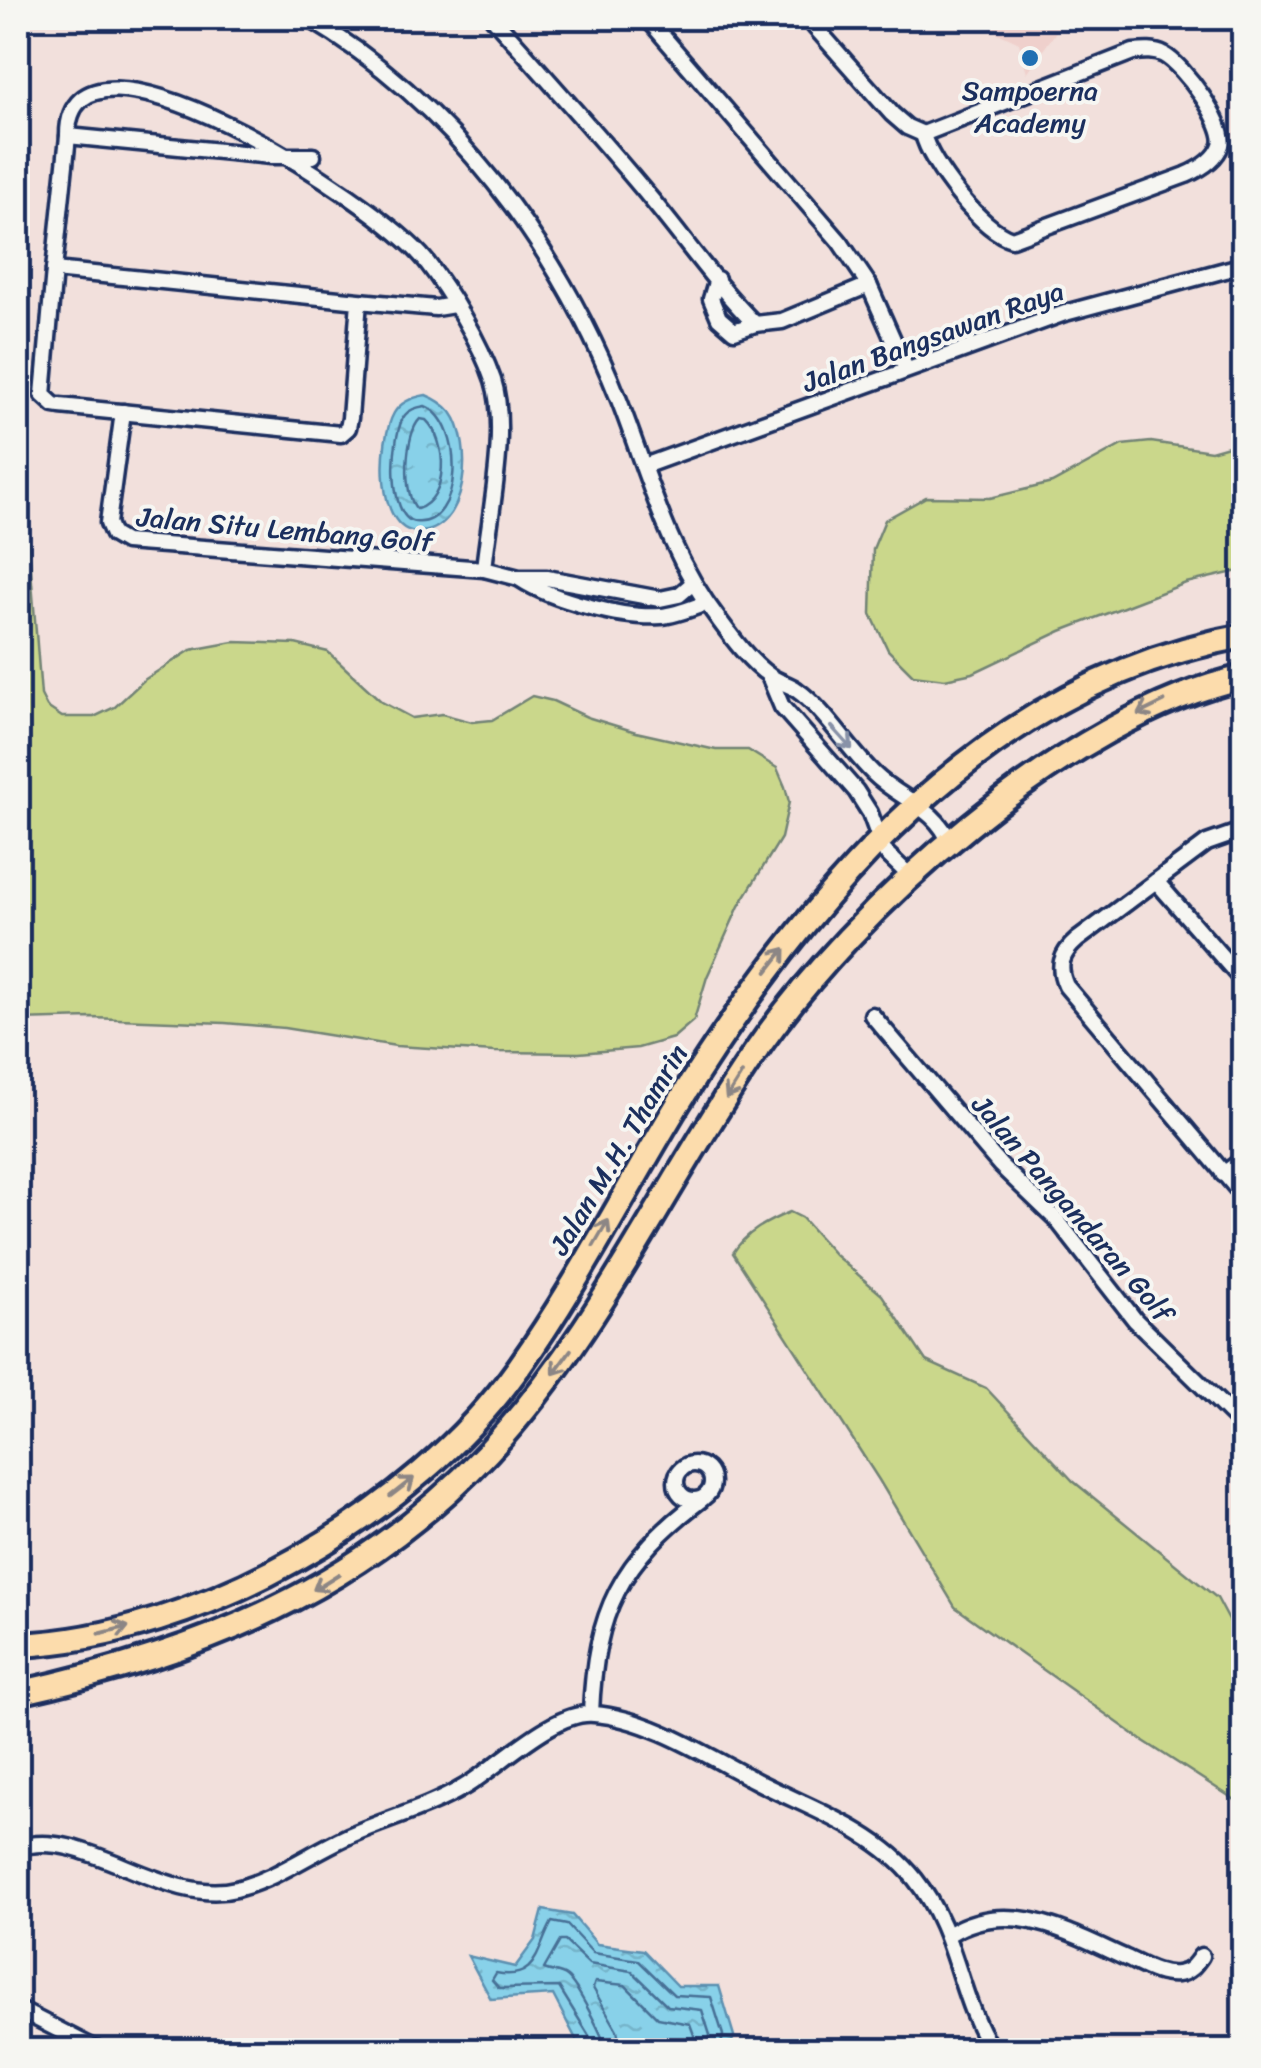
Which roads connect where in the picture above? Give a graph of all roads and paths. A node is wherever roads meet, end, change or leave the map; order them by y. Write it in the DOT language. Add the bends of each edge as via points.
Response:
graph roads {
  1 [pos="308,18"];
  2 [pos="493,18"];
  3 [pos="646,18"];
  4 [pos="807,18"];
  5 [pos="75,81"];
  6 [pos="924,134"];
  7 [pos="68,136"];
  8 [pos="300,145"];
  9 [pos="314,156"];
  10 [pos="1244,265"];
  11 [pos="54,270"];
  12 [pos="717,279"];
  13 [pos="869,285"];
  14 [pos="359,301"];
  15 [pos="454,305"];
  16 [pos="754,324"];
  17 [pos="906,369"];
  18 [pos="123,412"];
  19 [pos="644,466"];
  20 [pos="484,569"];
  21 [pos="519,578"];
  22 [pos="693,583"];
  23 [pos="612,589"];
  24 [pos="706,603"];
  25 [pos="605,608"];
  26 [pos="1244,636"];
  27 [pos="769,676"];
  28 [pos="1244,678"];
  29 [pos="913,806"];
  30 [pos="1244,830"];
  31 [pos="880,838"];
  32 [pos="950,844"];
  33 [pos="912,877"];
  34 [pos="1156,881"];
  35 [pos="1244,982"];
  36 [pos="872,1015"];
  37 [pos="1244,1159"];
  38 [pos="1223,1174"];
  39 [pos="1244,1197"];
  40 [pos="1244,1401"];
  41 [pos="1228,1411"];
  42 [pos="1244,1427"];
  43 [pos="702,1499"];
  44 [pos="18,1645"];
  45 [pos="18,1693"];
  46 [pos="591,1713"];
  47 [pos="18,1848"];
  48 [pos="948,1934"];
  49 [pos="1201,1956"];
  50 [pos="18,2010"];
  51 [pos="98,2050"];
  52 [pos="992,2050"];
  1 -- 19 [label="street" via="368,54 445,126 503,194 582,316"];
  2 -- 12 [label="street"];
  3 -- 13 [label="street" via="823,221"];
  4 -- 6 [label="street" via="892,114"];
  5 -- 7 [label="street"];
  6 -- 6 [label="street" via="1115,57 1146,51 1180,67 1222,143 1211,160 1186,175 1012,238 996,233 952,184 931,157"];
  7 -- 9 [label="street"];
  7 -- 11 [label="street"];
  8 -- 9 [label="street"];
  9 -- 15 [label="street" via="394,226"];
  10 -- 17 [label="street, Jalan Bangsawan Raya" via="1066,313"];
  11 -- 14 [label="street"];
  11 -- 18 [label="street" via="43,396 54,405"];
  12 -- 16 [label="street"];
  12 -- 16 [label="street" via="711,300 719,318 734,330"];
  13 -- 16 [label="street" via="782,321"];
  13 -- 17 [label="street"];
  14 -- 15 [label="street"];
  14 -- 18 [label="street" via="350,418 341,434"];
  15 -- 20 [label="street" via="486,362 498,402"];
  17 -- 19 [label="street, Jalan Bangsawan Raya"];
  18 -- 20 [label="street, Jalan Situ Lembang Golf" via="108,523 118,540"];
  19 -- 22 [label="street"];
  20 -- 21 [label="street, Jalan Situ Lembang Golf"];
  21 -- 23 [label="street, Jalan Situ Lembang Golf"];
  21 -- 25 [label="street, Jalan Situ Lembang Golf" via="543,594"];
  22 -- 23 [label="street, Jalan Situ Lembang Golf" via="660,599"];
  22 -- 24 [label="street"];
  23 -- 25 [label="street"];
  24 -- 25 [label="street, Jalan Situ Lembang Golf" via="664,616"];
  24 -- 27 [label="street"];
  26 -- 29 [label="main road, Jalan M.H. Thamrin" via="1108,676 1010,730"];
  27 -- 29 [label="street, one-way" via="798,690 874,774"];
  27 -- 31 [label="street" via="782,707 856,791"];
  28 -- 32 [label="main road, one-way" via="1162,702 1098,735"];
  29 -- 31 [label="main road, Jalan M.H. Thamrin"];
  29 -- 32 [label="street" via="938,819"];
  30 -- 34 [label="street" via="1207,843"];
  31 -- 33 [label="street" via="891,860"];
  44 -- 31 [label="main road, Jalan M.H. Thamrin, one-way" via="103,1633 249,1584 298,1560 424,1470 518,1370 747,998"];
  32 -- 33 [label="main road"];
  33 -- 45 [label="main road, one-way" via="806,984 755,1052 633,1255 536,1398 431,1506 311,1592 246,1624 170,1654"];
  34 -- 35 [label="street"];
  34 -- 38 [label="street" via="1076,940 1060,966 1066,986"];
  36 -- 41 [label="street, Jalan Pangandaran Golf" via="1000,1165 1057,1220 1135,1320"];
  37 -- 38 [label="street"];
  38 -- 39 [label="street"];
  40 -- 41 [label="street"];
  41 -- 42 [label="street, Jalan Pangandaran Golf"];
  43 -- 46 [label="street" via="645,1549 617,1588 596,1652"];
  46 -- 47 [label="street" via="541,1732 432,1804 234,1889 182,1889 50,1844"];
  46 -- 48 [label="street" via="679,1741 883,1848 915,1879"];
  48 -- 49 [label="street" via="990,1917 1017,1918 1054,1925 1160,1974 1182,1974"];
  48 -- 52 [label="street"];
  50 -- 51 [label="street"];
}
